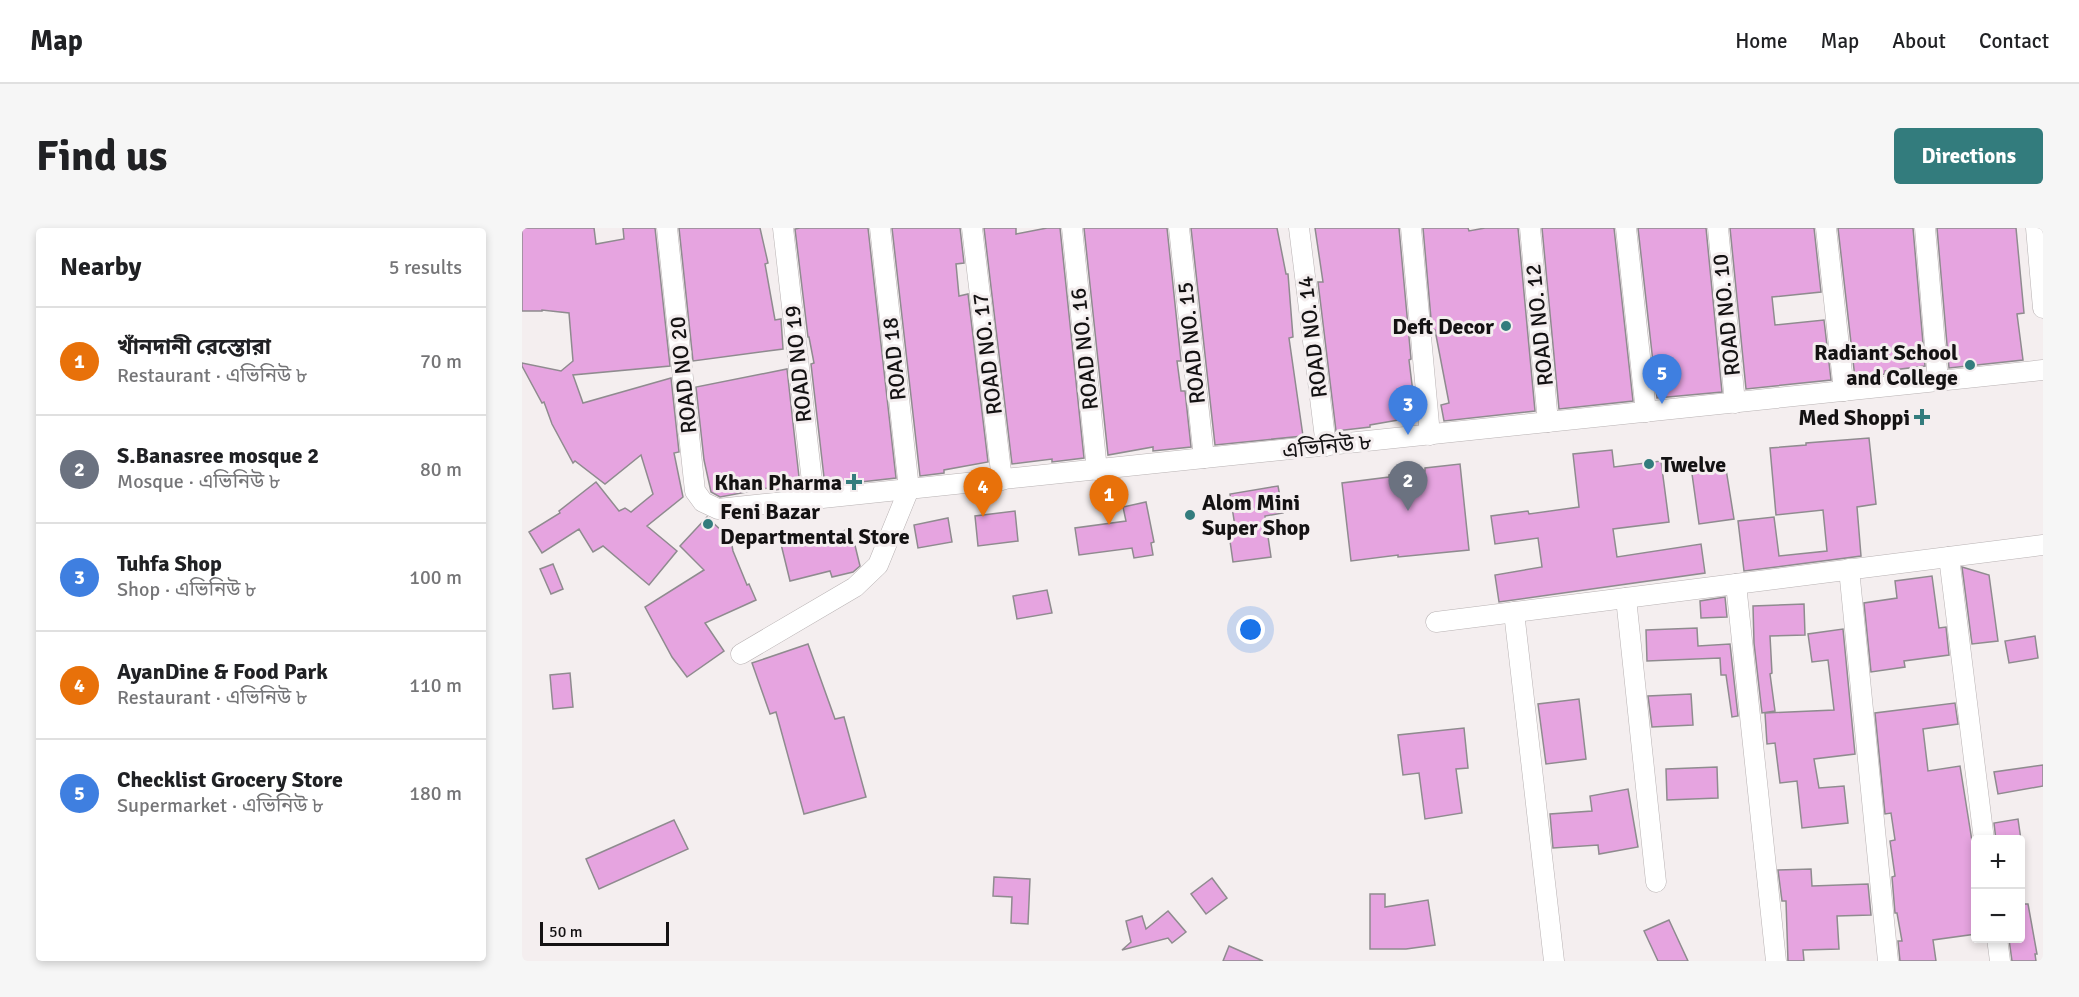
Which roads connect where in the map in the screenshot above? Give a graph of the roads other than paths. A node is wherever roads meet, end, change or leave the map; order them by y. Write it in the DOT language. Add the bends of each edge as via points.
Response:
graph roads {
  1 [pos="667,228"];
  2 [pos="783,228"];
  3 [pos="880,228"];
  4 [pos="972,228"];
  5 [pos="1072,228"];
  6 [pos="1179,228"];
  7 [pos="1299,228"];
  8 [pos="1411,228"];
  9 [pos="1530,228"];
  10 [pos="1626,228"];
  11 [pos="1718,228"];
  12 [pos="1826,228"];
  13 [pos="1925,228"];
  14 [pos="2036,228"];
  15 [pos="2043,308"];
  16 [pos="2043,370"];
  17 [pos="1938,381"];
  18 [pos="1844,391"];
  19 [pos="1735,403"];
  20 [pos="1646,412"];
  21 [pos="1548,422"];
  22 [pos="1430,435"];
  23 [pos="1326,446"];
  24 [pos="1204,458"];
  25 [pos="1096,470"];
  26 [pos="1002,480"];
  27 [pos="909,489"];
  28 [pos="814,500"];
  29 [pos="718,510"];
  30 [pos="2043,545"];
  31 [pos="1949,557"];
  32 [pos="1849,569"];
  33 [pos="1736,584"];
  34 [pos="1626,598"];
  35 [pos="1514,612"];
  36 [pos="1436,621"];
  37 [pos="741,654"];
  38 [pos="1983,835"];
  39 [pos="1656,882"];
  40 [pos="1998,943"];
  41 [pos="1554,961"];
  42 [pos="1776,961"];
  43 [pos="1888,961"];
  44 [pos="2000,961"];
  1 -- 29 [label="street, ROAD NO 20" via="695,491 703,502"];
  2 -- 28 [label="street, ROAD NO 19"];
  3 -- 27 [label="street, ROAD 18"];
  4 -- 26 [label="street, ROAD NO. 17"];
  5 -- 25 [label="street, ROAD NO. 16"];
  6 -- 24 [label="street, ROAD NO. 15"];
  7 -- 23 [label="street, ROAD NO. 14"];
  8 -- 22 [label="street"];
  9 -- 21 [label="street, ROAD NO. 12"];
  10 -- 20 [label="street"];
  11 -- 19 [label="street, ROAD NO. 10"];
  12 -- 18 [label="street"];
  13 -- 17 [label="street"];
  14 -- 15 [label="street"];
  16 -- 17 [label="street, এভিনিউ ৮"];
  17 -- 18 [label="street, এভিনিউ ৮"];
  18 -- 19 [label="street, এভিনিউ ৮"];
  19 -- 20 [label="street, এভিনিউ ৮"];
  20 -- 21 [label="street, এভিনিউ ৮"];
  21 -- 22 [label="street, এভিনিউ ৮"];
  22 -- 23 [label="street, এভিনিউ ৮"];
  23 -- 24 [label="street, এভিনিউ ৮"];
  24 -- 25 [label="street, এভিনিউ ৮"];
  25 -- 26 [label="street, এভিনিউ ৮"];
  26 -- 27 [label="street, এভিনিউ ৮"];
  27 -- 28 [label="street, এভিনিউ ৮"];
  27 -- 37 [label="street" via="878,565 868,576"];
  28 -- 29 [label="street, এভিনিউ ৮"];
  30 -- 31 [label="street"];
  31 -- 32 [label="street"];
  31 -- 38 [label="street"];
  32 -- 33 [label="street"];
  32 -- 43 [label="street"];
  33 -- 34 [label="street"];
  33 -- 42 [label="street"];
  34 -- 35 [label="street"];
  34 -- 39 [label="street"];
  35 -- 36 [label="street"];
  35 -- 41 [label="street"];
  40 -- 44 [label="street"];
}
